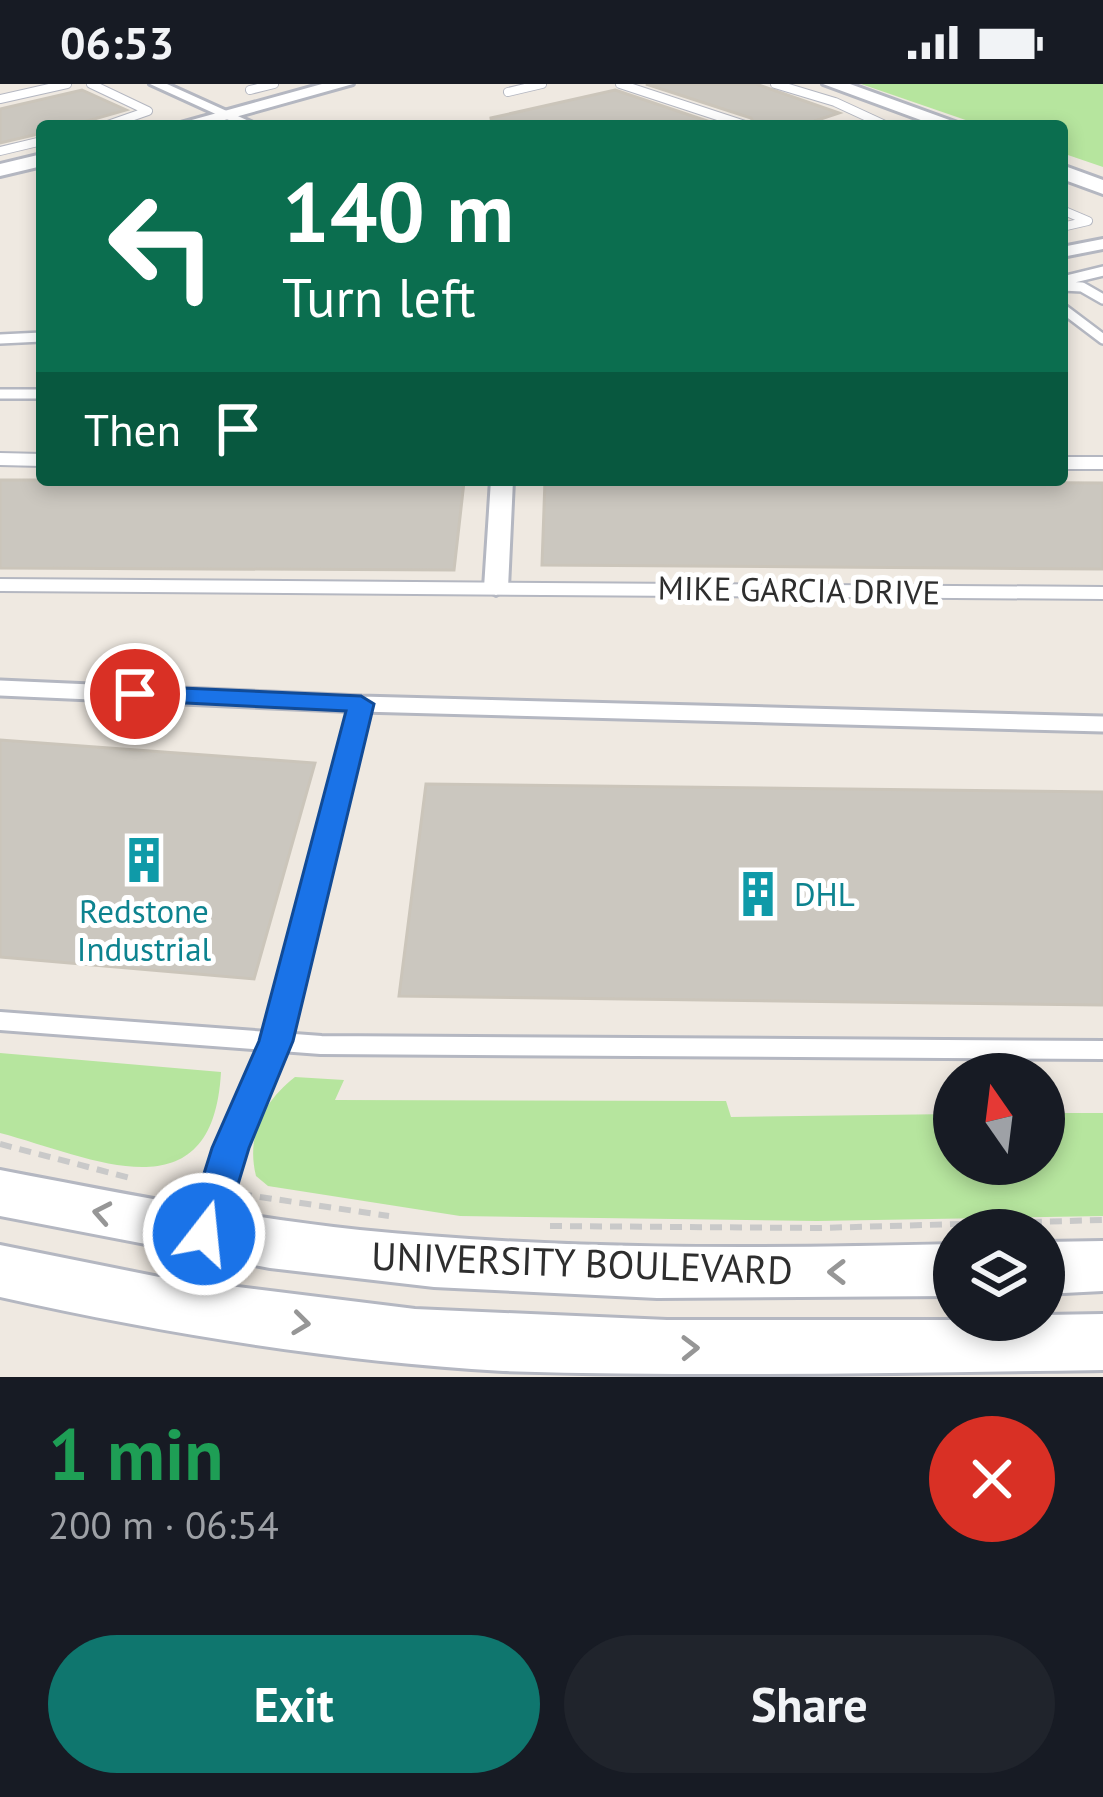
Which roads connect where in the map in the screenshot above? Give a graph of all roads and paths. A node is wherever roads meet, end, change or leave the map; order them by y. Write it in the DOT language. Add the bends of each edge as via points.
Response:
graph roads {
  1 [pos="67,84"];
  2 [pos="91,84"];
  3 [pos="156,84"];
  4 [pos="274,84"];
  5 [pos="344,84"];
  6 [pos="542,84"];
  7 [pos="620,84"];
  8 [pos="775,84"];
  9 [pos="832,84"];
  10 [pos="250,90"];
  11 [pos="508,92"];
  12 [pos="0,99"];
  13 [pos="228,114"];
  14 [pos="122,120"];
  15 [pos="204,120"];
  16 [pos="240,120"];
  17 [pos="730,120"];
  18 [pos="872,120"];
  19 [pos="939,120"];
  20 [pos="36,143"];
  21 [pos="0,152"];
  22 [pos="36,161"];
  23 [pos="0,170"];
  24 [pos="1068,173"];
  25 [pos="1103,188"];
  26 [pos="1068,213"];
  27 [pos="1068,226"];
  28 [pos="1103,244"];
  29 [pos="1068,251"];
  30 [pos="1103,271"];
  31 [pos="1068,281"];
  32 [pos="1068,284"];
  33 [pos="1103,299"];
  34 [pos="1068,312"];
  35 [pos="36,337"];
  36 [pos="1103,338"];
  37 [pos="0,339"];
  38 [pos="0,394"];
  39 [pos="36,394"];
  40 [pos="0,459"];
  41 [pos="36,460"];
  42 [pos="1068,463"];
  43 [pos="1103,463"];
  44 [pos="502,486"];
  45 [pos="0,585"];
  46 [pos="496,588"];
  47 [pos="1103,593"];
  48 [pos="0,688"];
  49 [pos="361,704"];
  50 [pos="1103,724"];
  51 [pos="0,1021"];
  52 [pos="276,1041"];
  53 [pos="1103,1050"];
  54 [pos="0,1144"];
  55 [pos="0,1192"];
  56 [pos="210,1212"];
  57 [pos="393,1216"];
  58 [pos="1103,1220"];
  59 [pos="531,1226"];
  60 [pos="1103,1266"];
  61 [pos="1065,1267"];
  62 [pos="933,1270"];
  63 [pos="0,1271"];
  64 [pos="185,1309"];
  65 [pos="1103,1342"];
  1 -- 12 [label="lane"];
  2 -- 14 [label="lane" via="148,111"];
  3 -- 13 [label="street"];
  4 -- 10 [label="lane"];
  5 -- 13 [label="main road"];
  6 -- 11 [label="lane"];
  7 -- 17 [label="lane"];
  8 -- 18 [label="lane"];
  9 -- 19 [label="main road"];
  13 -- 15 [label="main road"];
  13 -- 16 [label="street"];
  20 -- 21 [label="lane"];
  22 -- 23 [label="main road"];
  24 -- 25 [label="main road"];
  26 -- 27 [label="lane" via="1088,221"];
  28 -- 29 [label="street"];
  30 -- 31 [label="lane"];
  32 -- 33 [label="lane"];
  34 -- 36 [label="lane"];
  35 -- 37 [label="lane"];
  38 -- 39 [label="lane"];
  40 -- 41 [label="lane"];
  42 -- 43 [label="lane"];
  44 -- 46 [label="street"];
  45 -- 46 [label="lane, MIKE GARCIA DRIVE"];
  46 -- 47 [label="lane, MIKE GARCIA DRIVE"];
  48 -- 49 [label="lane"];
  49 -- 50 [label="lane"];
  49 -- 52 [label="lane"];
  51 -- 52 [label="lane"];
  52 -- 53 [label="lane"];
  52 -- 56 [label="lane"];
  54 -- 56 [label="path" via="155,1184"];
  56 -- 55 [label="main road, UNIVERSITY BOULEVARD, one-way"];
  56 -- 57 [label="path"];
  62 -- 56 [label="main road, UNIVERSITY BOULEVARD, one-way" via="487,1267"];
  56 -- 64 [label="lane"];
  58 -- 59 [label="path"];
  60 -- 61 [label="main road"];
  63 -- 64 [label="main road"];
  64 -- 65 [label="main road, one-way" via="370,1331 664,1348"];
}
